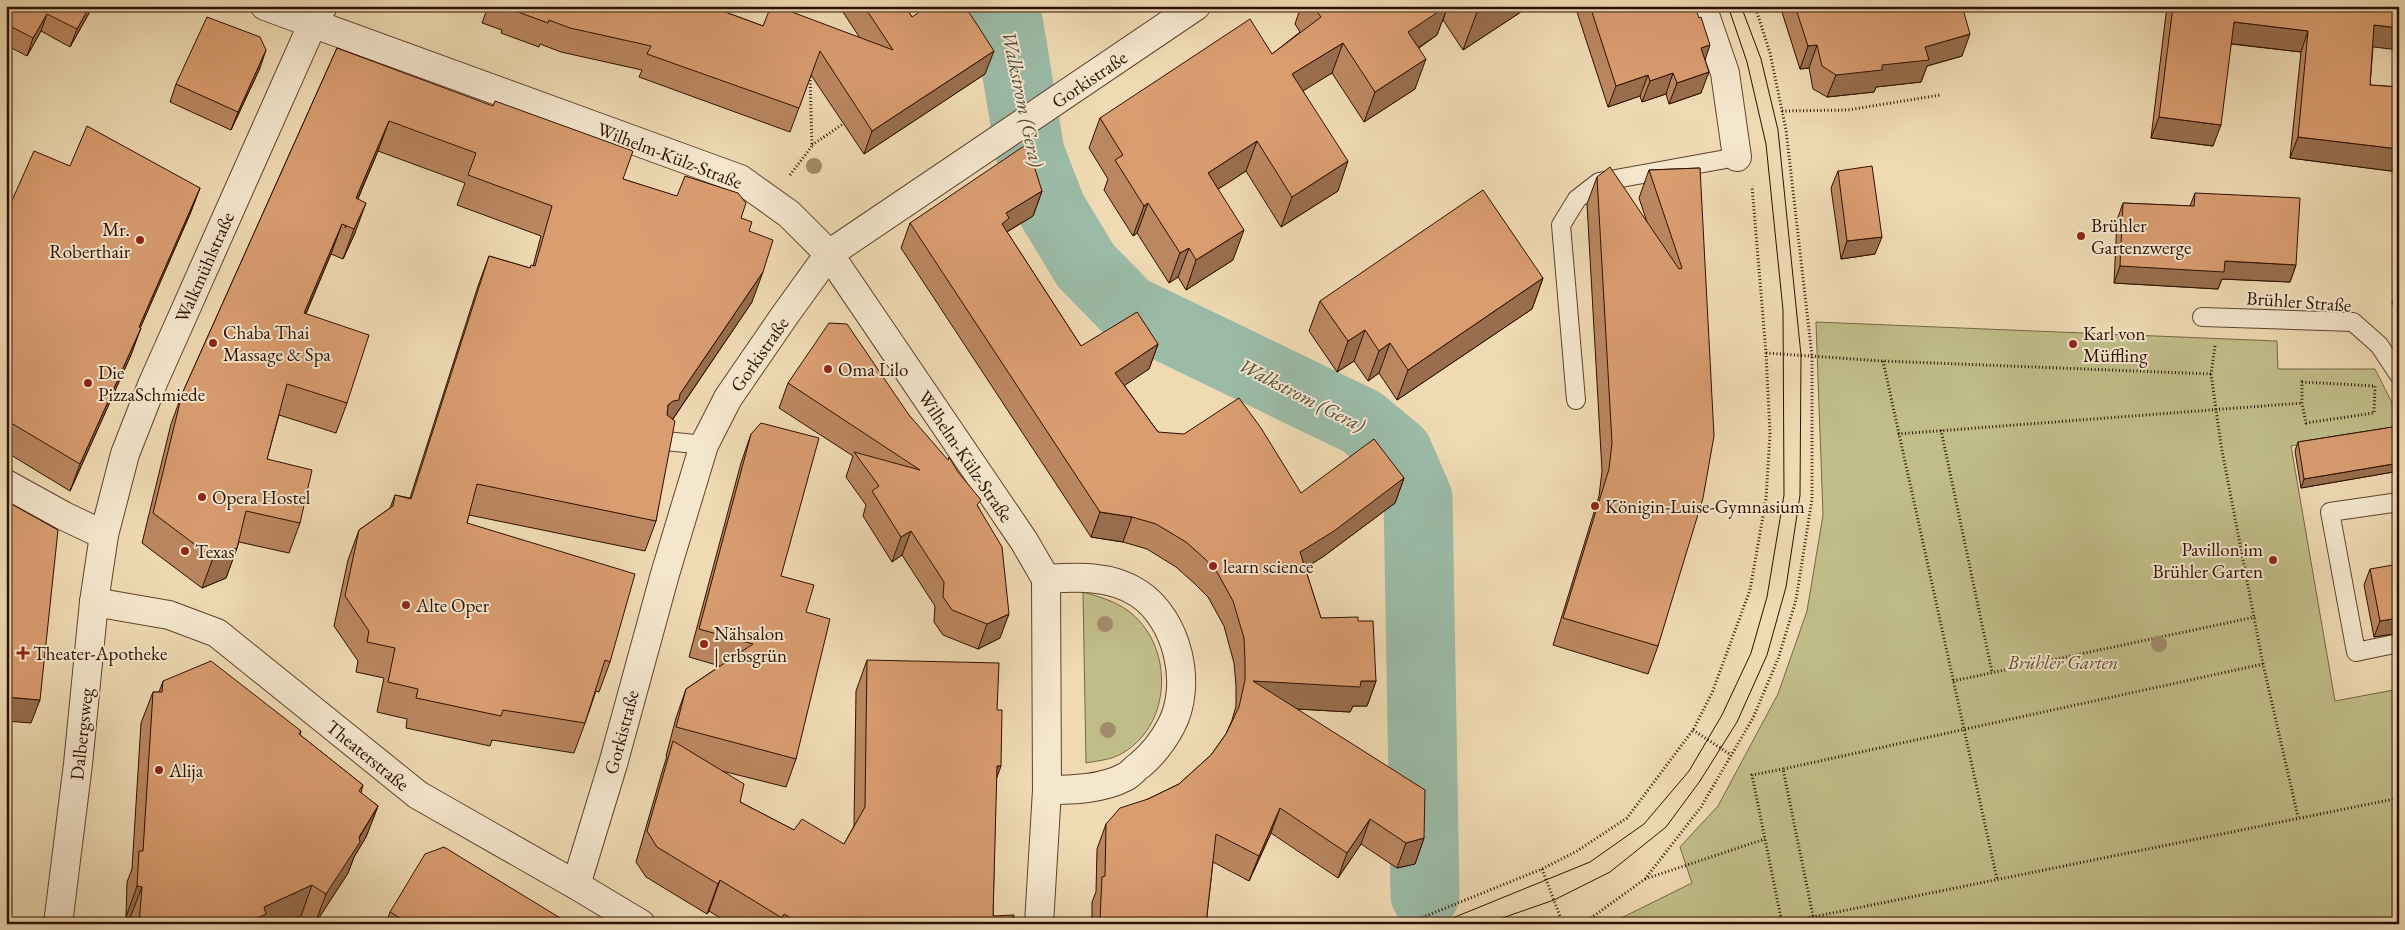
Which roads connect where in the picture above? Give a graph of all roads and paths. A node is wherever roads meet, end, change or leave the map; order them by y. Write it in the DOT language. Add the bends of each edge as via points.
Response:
graph roads {
  1 [pos="265,6"];
  2 [pos="1196,6"];
  3 [pos="1702,6"];
  4 [pos="1755,6"];
  5 [pos="318,15"];
  6 [pos="817,71"];
  7 [pos="1940,95"];
  8 [pos="1782,111"];
  9 [pos="844,124"];
  10 [pos="812,146"];
  11 [pos="1737,157"];
  12 [pos="771,201"];
  13 [pos="829,254"];
  14 [pos="2202,317"];
  15 [pos="2217,337"];
  16 [pos="1766,353"];
  17 [pos="1812,356"];
  18 [pos="1883,361"];
  19 [pos="2212,374"];
  20 [pos="2399,375"];
  21 [pos="1576,400"];
  22 [pos="2302,403"];
  23 [pos="2216,410"];
  24 [pos="1941,430"];
  25 [pos="1898,434"];
  26 [pos="666,441"];
  27 [pos="704,445"];
  28 [pos="6,484"];
  29 [pos="2399,502"];
  30 [pos="104,535"];
  31 [pos="1046,579"];
  32 [pos="94,602"];
  33 [pos="2254,616"];
  34 [pos="2399,643"];
  35 [pos="2264,664"];
  36 [pos="1992,672"];
  37 [pos="1953,681"];
  38 [pos="1963,728"];
  39 [pos="1693,730"];
  40 [pos="1731,755"];
  41 [pos="1783,768"];
  42 [pos="1047,790"];
  43 [pos="2399,798"];
  44 [pos="2298,817"];
  45 [pos="1765,838"];
  46 [pos="1542,869"];
  47 [pos="1997,879"];
  48 [pos="1645,880"];
  49 [pos="576,884"];
  50 [pos="1814,916"];
  51 [pos="1782,923"];
  52 [pos="58,924"];
  53 [pos="641,924"];
  54 [pos="1039,924"];
  55 [pos="1406,924"];
  56 [pos="1563,924"];
  57 [pos="1578,924"];
  58 [pos="1778,924"];
  1 -- 5 [label="street, Wilhelm-Külz-Straße"];
  2 -- 13 [label="street, Gorkistraße"];
  3 -- 11 [label="street" via="1725,73"];
  4 -- 8 [label="path" via="1770,53"];
  5 -- 12 [label="street, Wilhelm-Külz-Straße" via="740,179"];
  5 -- 30 [label="street, Walkmühlstraße" via="152,385 125,454"];
  6 -- 10 [label="path" via="809,76"];
  7 -- 8 [label="path" via="1848,110"];
  8 -- 17 [label="path"];
  9 -- 10 [label="path"];
  10 -- 12 [label="path"];
  11 -- 16 [label="path" via="1750,156"];
  11 -- 21 [label="lane" via="1599,182 1578,199 1561,224"];
  12 -- 13 [label="street, Wilhelm-Külz-Straße" via="789,214"];
  13 -- 27 [label="street, Gorkistraße" via="728,398"];
  13 -- 31 [label="street, Wilhelm-Külz-Straße" via="1024,541"];
  14 -- 20 [label="lane, Brühler Straße" via="2353,322 2379,345"];
  15 -- 19 [label="path"];
  16 -- 17 [label="path"];
  16 -- 39 [label="path" via="1770,442 1766,499 1750,590 1712,693"];
  17 -- 18 [label="path"];
  17 -- 40 [label="path" via="1812,499 1796,600 1778,659 1753,718"];
  18 -- 19 [label="path"];
  18 -- 25 [label="path"];
  19 -- 23 [label="path"];
  22 -- 22 [label="path" via="2302,382 2375,386 2374,413 2306,422"];
  22 -- 23 [label="path"];
  23 -- 24 [label="path"];
  23 -- 33 [label="path"];
  24 -- 25 [label="path"];
  24 -- 36 [label="path"];
  25 -- 37 [label="path"];
  26 -- 27 [label="lane"];
  27 -- 49 [label="street, Gorkistraße"];
  28 -- 30 [label="street"];
  29 -- 34 [label="lane" via="2330,512 2356,652"];
  30 -- 32 [label="street, Dalbergsweg"];
  31 -- 42 [label="street, Wilhelm-Külz-Straße"];
  31 -- 42 [label="street" via="1081,576 1116,583 1138,593 1161,614 1175,642 1181,669 1172,725 1154,753 1125,777 1083,790"];
  32 -- 49 [label="street, Theaterstraße" via="169,615 217,633 418,795"];
  32 -- 52 [label="street, Dalbergsweg"];
  33 -- 35 [label="path"];
  33 -- 36 [label="path"];
  35 -- 38 [label="path"];
  35 -- 44 [label="path"];
  36 -- 37 [label="path"];
  37 -- 38 [label="path"];
  38 -- 41 [label="path"];
  38 -- 47 [label="path"];
  39 -- 40 [label="path"];
  39 -- 46 [label="path" via="1627,818 1577,851"];
  40 -- 48 [label="path" via="1701,807"];
  41 -- 45 [label="path" via="1752,775"];
  41 -- 50 [label="path"];
  42 -- 54 [label="street, Wilhelm-Külz-Straße"];
  43 -- 44 [label="path"];
  44 -- 47 [label="path"];
  45 -- 48 [label="path"];
  45 -- 51 [label="path"];
  46 -- 55 [label="path"];
  46 -- 56 [label="path"];
  47 -- 50 [label="path"];
  48 -- 57 [label="path"];
  49 -- 53 [label="street, Theaterstraße"];
  50 -- 51 [label="path"];
  51 -- 58 [label="path"];
}
